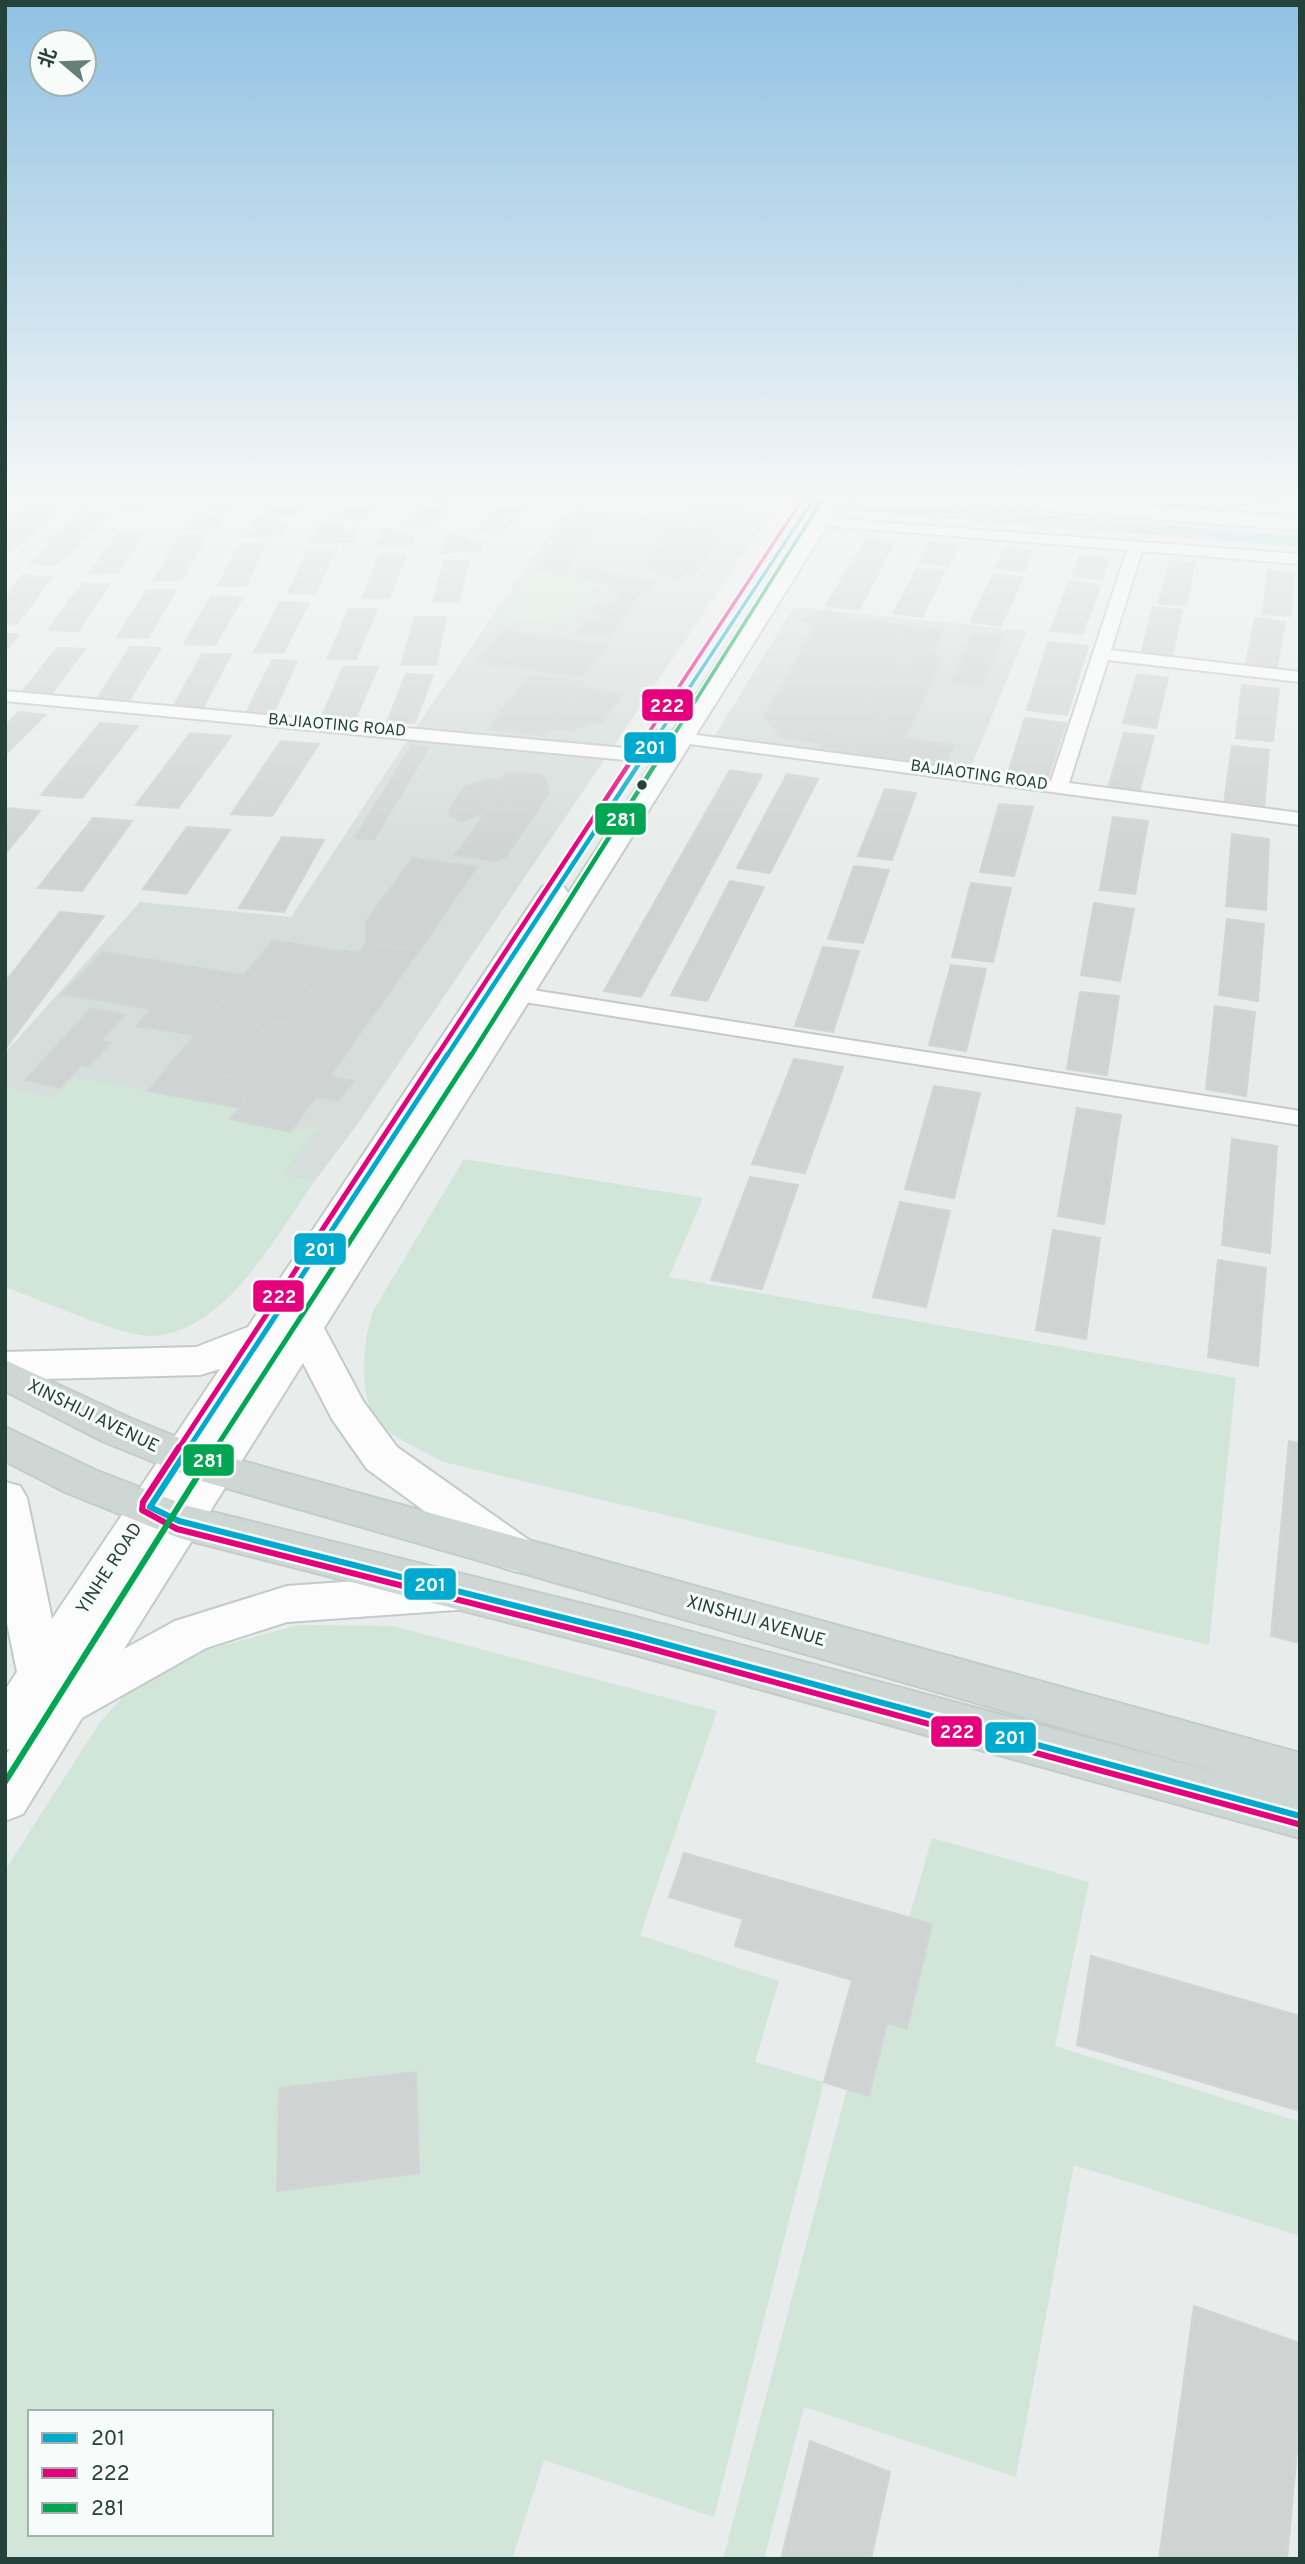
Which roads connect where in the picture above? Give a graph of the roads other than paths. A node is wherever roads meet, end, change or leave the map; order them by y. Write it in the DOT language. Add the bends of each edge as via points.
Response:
graph roads {
  1 [pos="748,617"];
  2 [pos="1114,617"];
  3 [pos="1103,654"];
  4 [pos="1300,677"];
  5 [pos="5,696"];
  6 [pos="662,747"];
  7 [pos="1059,786"];
  8 [pos="1300,820"];
  9 [pos="520,995"];
  10 [pos="1300,1118"];
  11 [pos="304,1327"];
  12 [pos="261,1337"];
  13 [pos="5,1366"];
  14 [pos="5,1374"];
  15 [pos="5,1442"];
  16 [pos="197,1464"];
  17 [pos="5,1498"];
  18 [pos="165,1514"];
  19 [pos="517,1555"];
  20 [pos="461,1592"];
  21 [pos="53,1691"];
  22 [pos="5,1730"];
  23 [pos="1300,1774"];
  24 [pos="5,1799"];
  25 [pos="1300,1816"];
  1 -- 6 [label="main road, YINHE ROAD"];
  2 -- 3 [label="street"];
  3 -- 4 [label="street"];
  3 -- 7 [label="street"];
  5 -- 6 [label="street, BAJIAOTING ROAD"];
  6 -- 7 [label="street, BAJIAOTING ROAD"];
  6 -- 9 [label="main road, YINHE ROAD"];
  6 -- 12 [label="main road, YINHE ROAD"];
  7 -- 8 [label="street, BAJIAOTING ROAD"];
  9 -- 10 [label="street"];
  9 -- 11 [label="main road, YINHE ROAD"];
  11 -- 16 [label="main road, YINHE ROAD"];
  11 -- 19 [label="main road" via="347,1409 382,1458"];
  12 -- 13 [label="main road" via="200,1361"];
  12 -- 16 [label="main road, YINHE ROAD"];
  14 -- 16 [label="main road, XINSHIJI AVENUE"];
  15 -- 18 [label="main road" via="80,1481"];
  16 -- 18 [label="main road, YINHE ROAD"];
  16 -- 19 [label="main road, XINSHIJI AVENUE"];
  17 -- 21 [label="main road"];
  18 -- 20 [label="main road"];
  18 -- 21 [label="main road, YINHE ROAD"];
  19 -- 23 [label="main road, XINSHIJI AVENUE"];
  20 -- 21 [label="main road" via="287,1604 191,1634"];
  20 -- 25 [label="main road"];
  21 -- 22 [label="main road, YINHE ROAD"];
  21 -- 24 [label="main road, YINHE ROAD"];
}
